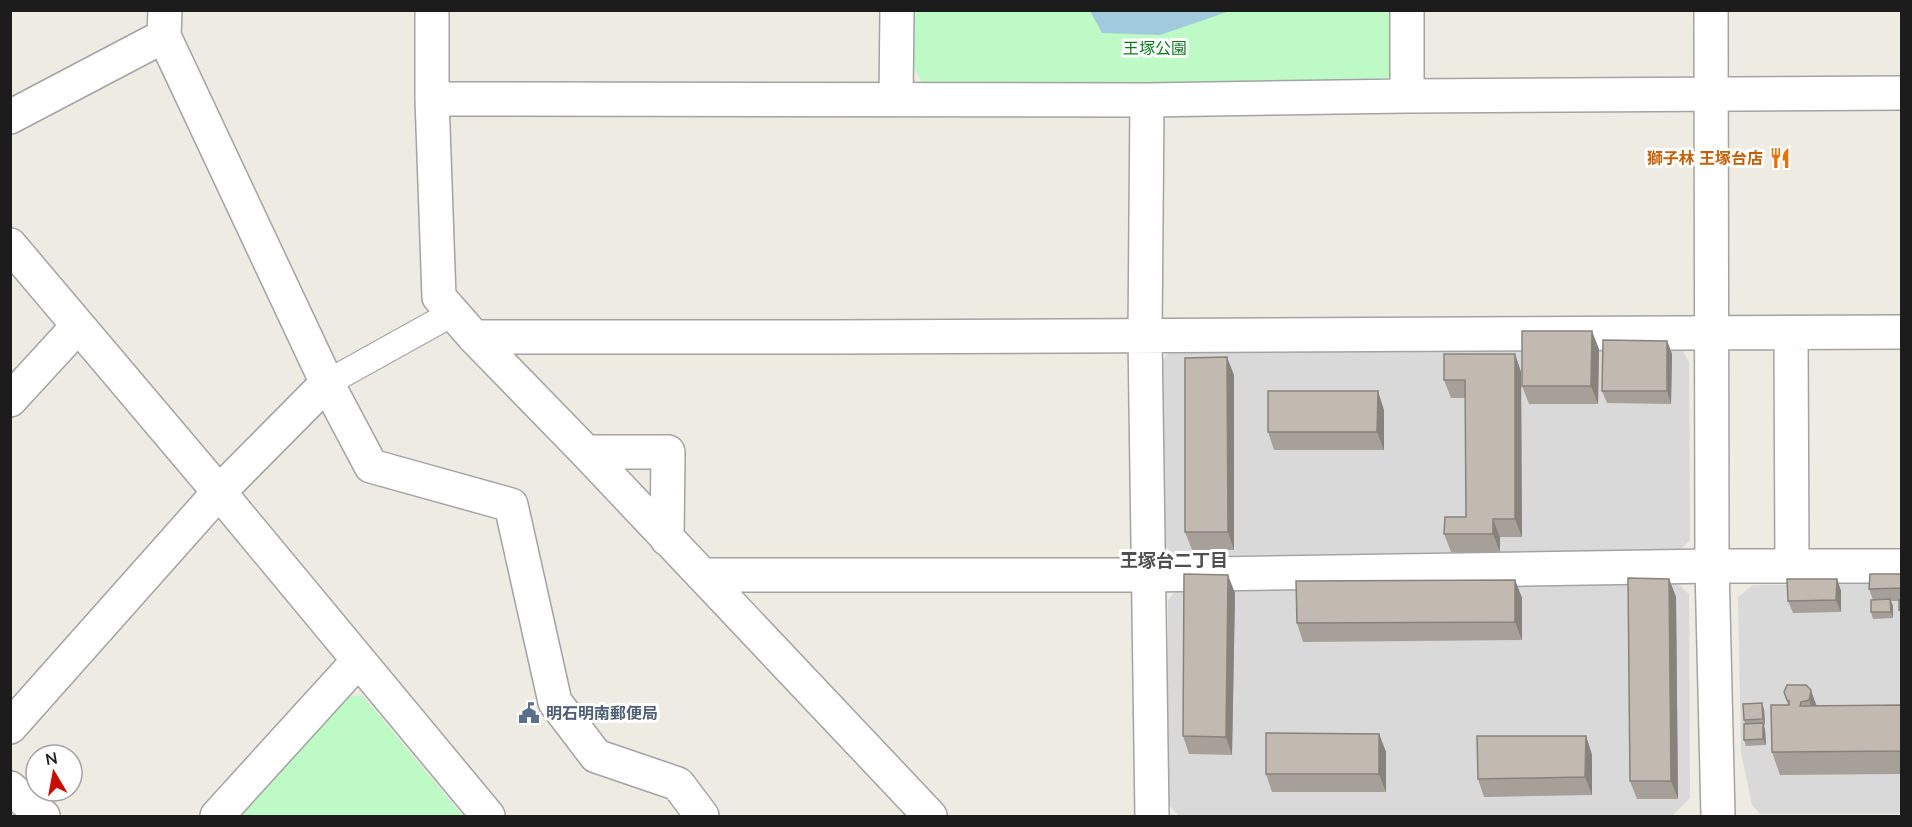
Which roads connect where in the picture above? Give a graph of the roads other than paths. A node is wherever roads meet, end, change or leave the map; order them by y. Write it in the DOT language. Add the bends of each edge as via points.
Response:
graph roads {
  1 [pos="432,10"];
  2 [pos="897,10"];
  3 [pos="1407,10"];
  4 [pos="1711,10"];
  5 [pos="165,23"];
  6 [pos="1902,93"];
  7 [pos="1712,94"];
  8 [pos="1407,96"];
  9 [pos="432,99"];
  10 [pos="896,99"];
  11 [pos="1147,100"];
  12 [pos="10,117"];
  13 [pos="10,245"];
  14 [pos="464,325"];
  15 [pos="78,326"];
  16 [pos="1902,332"];
  17 [pos="1791,333"];
  18 [pos="1711,334"];
  19 [pos="1145,337"];
  20 [pos="327,383"];
  21 [pos="10,400"];
  22 [pos="586,452"];
  23 [pos="219,492"];
  24 [pos="667,539"];
  25 [pos="1712,566"];
  26 [pos="1792,566"];
  27 [pos="1902,566"];
  28 [pos="702,575"];
  29 [pos="1148,575"];
  30 [pos="358,661"];
  31 [pos="10,727"];
  32 [pos="10,788"];
  33 [pos="699,815"];
  34 [pos="43,816"];
  35 [pos="217,816"];
  36 [pos="488,816"];
  37 [pos="930,816"];
  38 [pos="1152,816"];
  39 [pos="1718,816"];
  1 -- 9 [label="street"];
  2 -- 10 [label="street"];
  3 -- 8 [label="street"];
  4 -- 7 [label="street"];
  5 -- 12 [label="street"];
  5 -- 20 [label="street"];
  6 -- 7 [label="street"];
  7 -- 8 [label="street"];
  7 -- 18 [label="street"];
  8 -- 11 [label="street"];
  9 -- 10 [label="street"];
  9 -- 14 [label="street" via="439,297"];
  10 -- 11 [label="street"];
  11 -- 19 [label="street"];
  13 -- 15 [label="street"];
  14 -- 19 [label="street"];
  14 -- 20 [label="street"];
  14 -- 22 [label="street"];
  15 -- 21 [label="street"];
  15 -- 23 [label="street"];
  16 -- 17 [label="street"];
  17 -- 18 [label="street"];
  17 -- 26 [label="street"];
  18 -- 19 [label="street"];
  18 -- 25 [label="street"];
  19 -- 29 [label="street"];
  20 -- 23 [label="street"];
  20 -- 33 [label="street" via="371,466 512,505 555,702 596,756 678,784"];
  22 -- 24 [label="street"];
  22 -- 24 [label="street" via="668,452"];
  23 -- 30 [label="street"];
  23 -- 31 [label="street"];
  24 -- 28 [label="street"];
  25 -- 26 [label="street"];
  25 -- 29 [label="street"];
  25 -- 39 [label="street"];
  26 -- 27 [label="street"];
  28 -- 29 [label="street"];
  28 -- 37 [label="street"];
  29 -- 38 [label="street"];
  30 -- 35 [label="street"];
  30 -- 36 [label="street"];
  32 -- 34 [label="street"];
}
